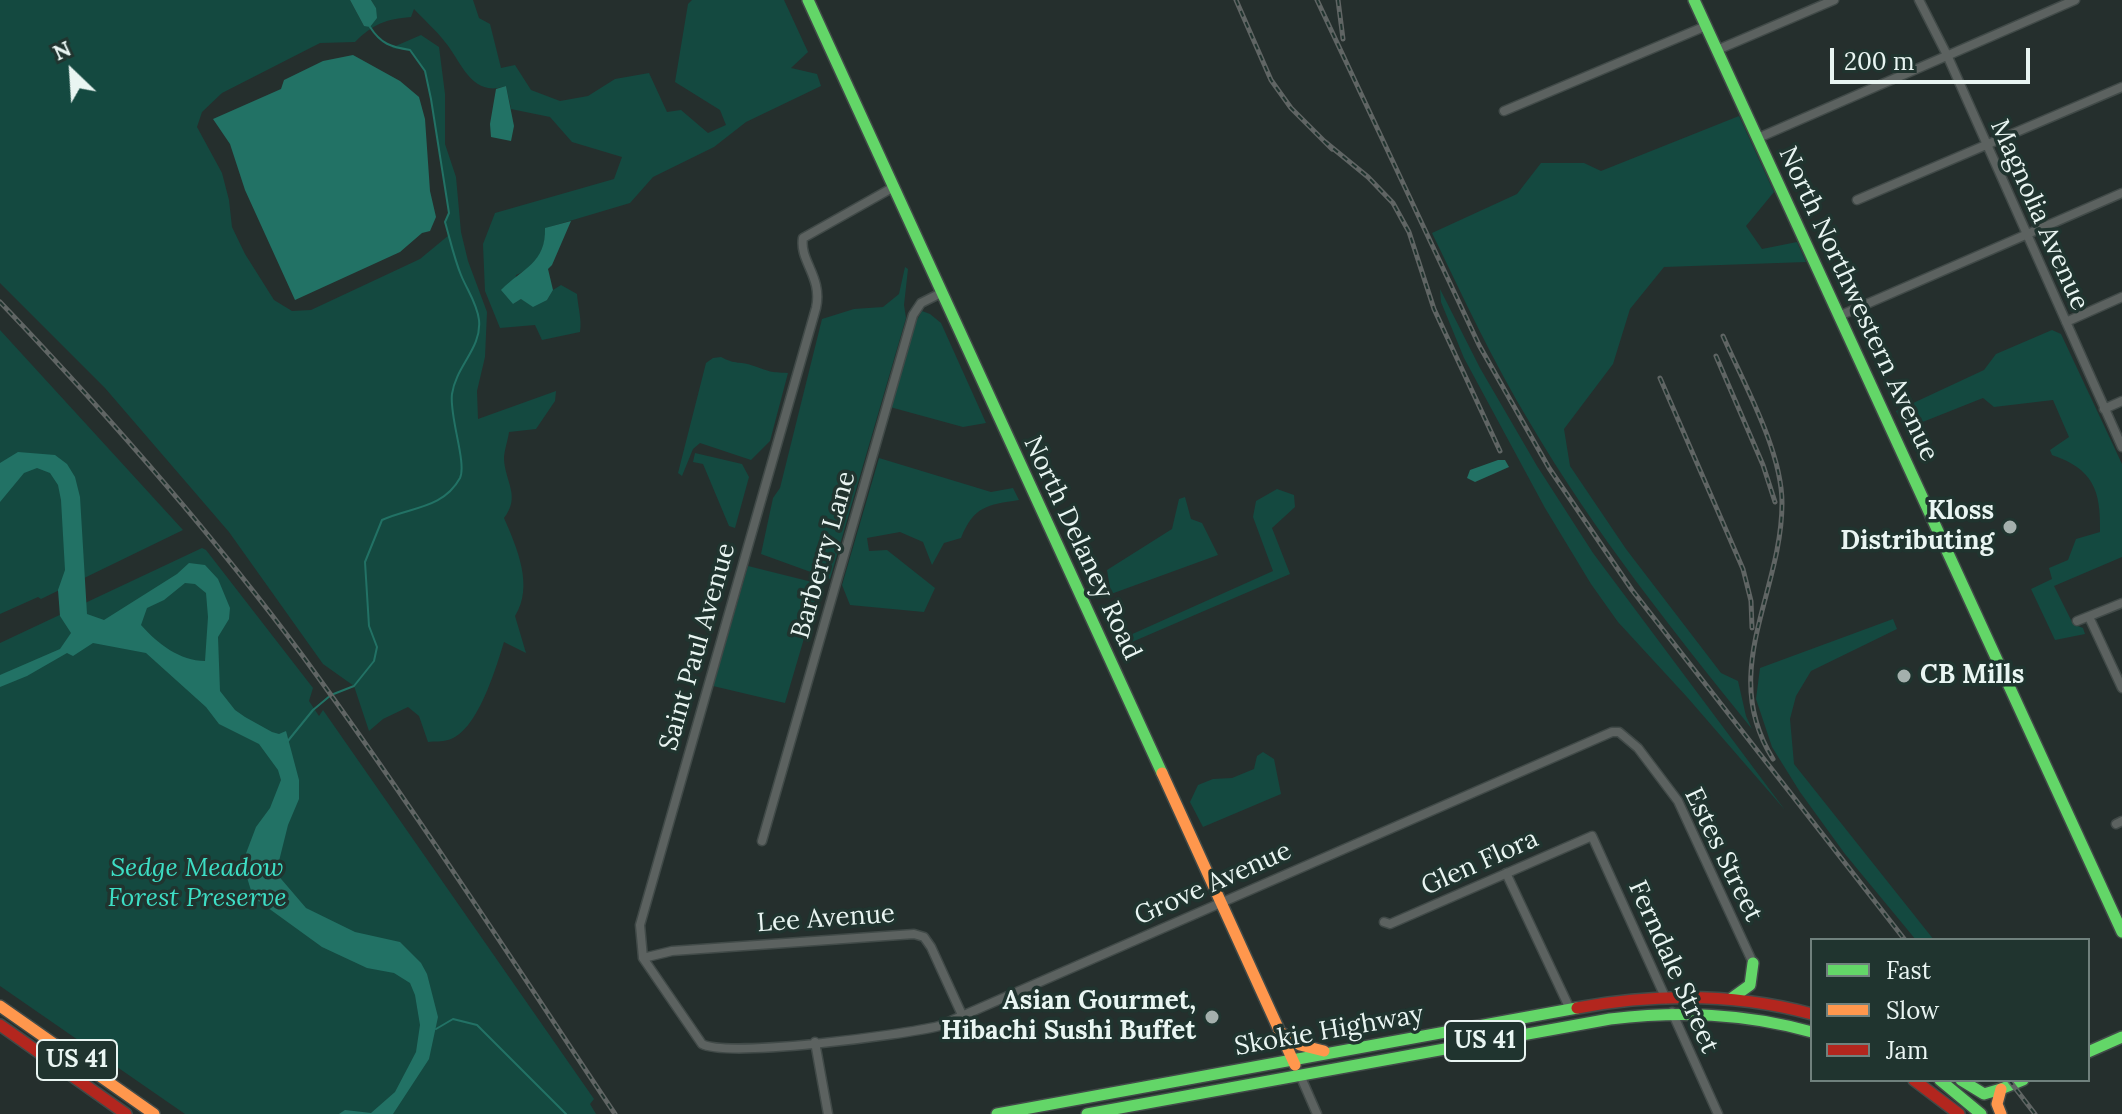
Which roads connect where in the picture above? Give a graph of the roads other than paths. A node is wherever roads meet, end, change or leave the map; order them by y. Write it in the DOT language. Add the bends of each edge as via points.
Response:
graph roads {
  1 [pos="808,0"];
  2 [pos="1694,0"];
  3 [pos="1834,0"];
  4 [pos="1919,0"];
  5 [pos="2075,0"];
  6 [pos="1706,26"];
  7 [pos="1717,50"];
  8 [pos="1947,55"];
  9 [pos="2122,87"];
  10 [pos="1504,111"];
  11 [pos="1758,138"];
  12 [pos="1986,145"];
  13 [pos="892,188"];
  14 [pos="2122,193"];
  15 [pos="1857,200"];
  16 [pos="2027,235"];
  17 [pos="941,293"];
  18 [pos="2122,297"];
  19 [pos="1839,316"];
  20 [pos="2066,322"];
  21 [pos="2122,401"];
  22 [pos="2104,409"];
  23 [pos="2122,447"];
  24 [pos="2122,603"];
  25 [pos="2089,617"];
  26 [pos="2077,621"];
  27 [pos="2122,688"];
  28 [pos="1619,732"];
  29 [pos="1592,836"];
  30 [pos="762,841"];
  31 [pos="1506,873"];
  32 [pos="1219,902"];
  33 [pos="1384,922"];
  34 [pos="2122,932"];
  35 [pos="643,958"];
  36 [pos="1753,963"];
  37 [pos="1665,996"];
  38 [pos="1732,998"];
  39 [pos="0,1006"];
  40 [pos="1570,1009"];
  41 [pos="1671,1011"];
  42 [pos="1810,1014"];
  43 [pos="963,1017"];
  44 [pos="0,1025"];
  45 [pos="1279,1031"];
  46 [pos="1810,1032"];
  47 [pos="2122,1037"];
  48 [pos="815,1042"];
  49 [pos="2090,1051"];
  50 [pos="1333,1053"];
  51 [pos="1293,1060"];
  52 [pos="1300,1075"];
  53 [pos="1917,1082"];
  54 [pos="1942,1082"];
  55 [pos="1964,1082"];
  56 [pos="2018,1082"];
  57 [pos="2001,1089"];
  58 [pos="126,1114"];
  59 [pos="154,1114"];
  60 [pos="828,1114"];
  61 [pos="997,1114"];
  62 [pos="1087,1114"];
  63 [pos="1317,1114"];
  64 [pos="1718,1114"];
  65 [pos="1959,1114"];
  66 [pos="1981,1114"];
  67 [pos="2001,1114"];
  1 -- 13 [label="main road, North Delaney Road"];
  2 -- 6 [label="main road, North Northwestern Avenue"];
  3 -- 7 [label="street"];
  4 -- 8 [label="street, Magnolia Avenue"];
  5 -- 8 [label="street"];
  6 -- 7 [label="main road, North Northwestern Avenue"];
  6 -- 10 [label="street"];
  7 -- 11 [label="main road, North Northwestern Avenue"];
  8 -- 11 [label="street"];
  8 -- 12 [label="street, Magnolia Avenue"];
  9 -- 12 [label="street"];
  11 -- 19 [label="main road, North Northwestern Avenue"];
  12 -- 15 [label="street"];
  12 -- 16 [label="street, Magnolia Avenue"];
  13 -- 17 [label="main road, North Delaney Road"];
  13 -- 35 [label="street, Saint Paul Avenue" via="803,238 817,283 816,308 645,906 639,935"];
  14 -- 16 [label="street"];
  16 -- 19 [label="street"];
  16 -- 20 [label="street, Magnolia Avenue"];
  17 -- 30 [label="street, Barberry Lane" via="921,303 913,315"];
  17 -- 32 [label="main road, North Delaney Road"];
  18 -- 20 [label="street"];
  19 -- 34 [label="main road, North Northwestern Avenue"];
  20 -- 22 [label="street, Magnolia Avenue"];
  21 -- 22 [label="street"];
  22 -- 23 [label="street, Magnolia Avenue"];
  24 -- 25 [label="street"];
  25 -- 26 [label="street"];
  25 -- 27 [label="street"];
  28 -- 32 [label="street, Grove Avenue"];
  28 -- 36 [label="street, Estes Street" via="1638,748 1678,801"];
  29 -- 31 [label="street, Glen Flora"];
  29 -- 37 [label="street, Ferndale Street"];
  31 -- 33 [label="street, Glen Flora" via="1390,924"];
  31 -- 40 [label="street"];
  32 -- 43 [label="street, Grove Avenue"];
  32 -- 45 [label="main road, North Delaney Road"];
  35 -- 43 [label="street, Lee Avenue" via="702,948 914,934 931,947"];
  35 -- 48 [label="street" via="696,1038 708,1047"];
  36 -- 38 [label="main road" via="1752,985"];
  37 -- 38 [label="main road, Skokie Highway / US 41"];
  37 -- 40 [label="main road, Skokie Highway / US 41"];
  37 -- 41 [label="street, Ferndale Street"];
  38 -- 42 [label="main road, Skokie Highway / US 41"];
  39 -- 59 [label="main road, US 41"];
  40 -- 50 [label="main road, Skokie Highway / US 41"];
  41 -- 46 [label="main road, Skokie Highway / US 41" via="1744,1016"];
  41 -- 52 [label="main road, Skokie Highway / US 41"];
  41 -- 64 [label="street, Ferndale Street"];
  43 -- 48 [label="street, Grove Avenue" via="905,1034"];
  44 -- 58 [label="main road, US 41"];
  45 -- 50 [label="main road" via="1300,1045"];
  45 -- 51 [label="main road, North Delaney Road"];
  47 -- 49 [label="main road"];
  48 -- 60 [label="street"];
  50 -- 51 [label="main road, Skokie Highway / US 41"];
  51 -- 52 [label="main road, North Delaney Road"];
  51 -- 61 [label="main road, Skokie Highway / US 41"];
  52 -- 62 [label="main road, Skokie Highway / US 41"];
  52 -- 63 [label="street, North Delaney Road"];
  53 -- 65 [label="main road"];
  54 -- 66 [label="main road"];
  55 -- 57 [label="main road" via="1984,1094"];
  56 -- 57 [label="main road"];
  57 -- 67 [label="main road"];
}
